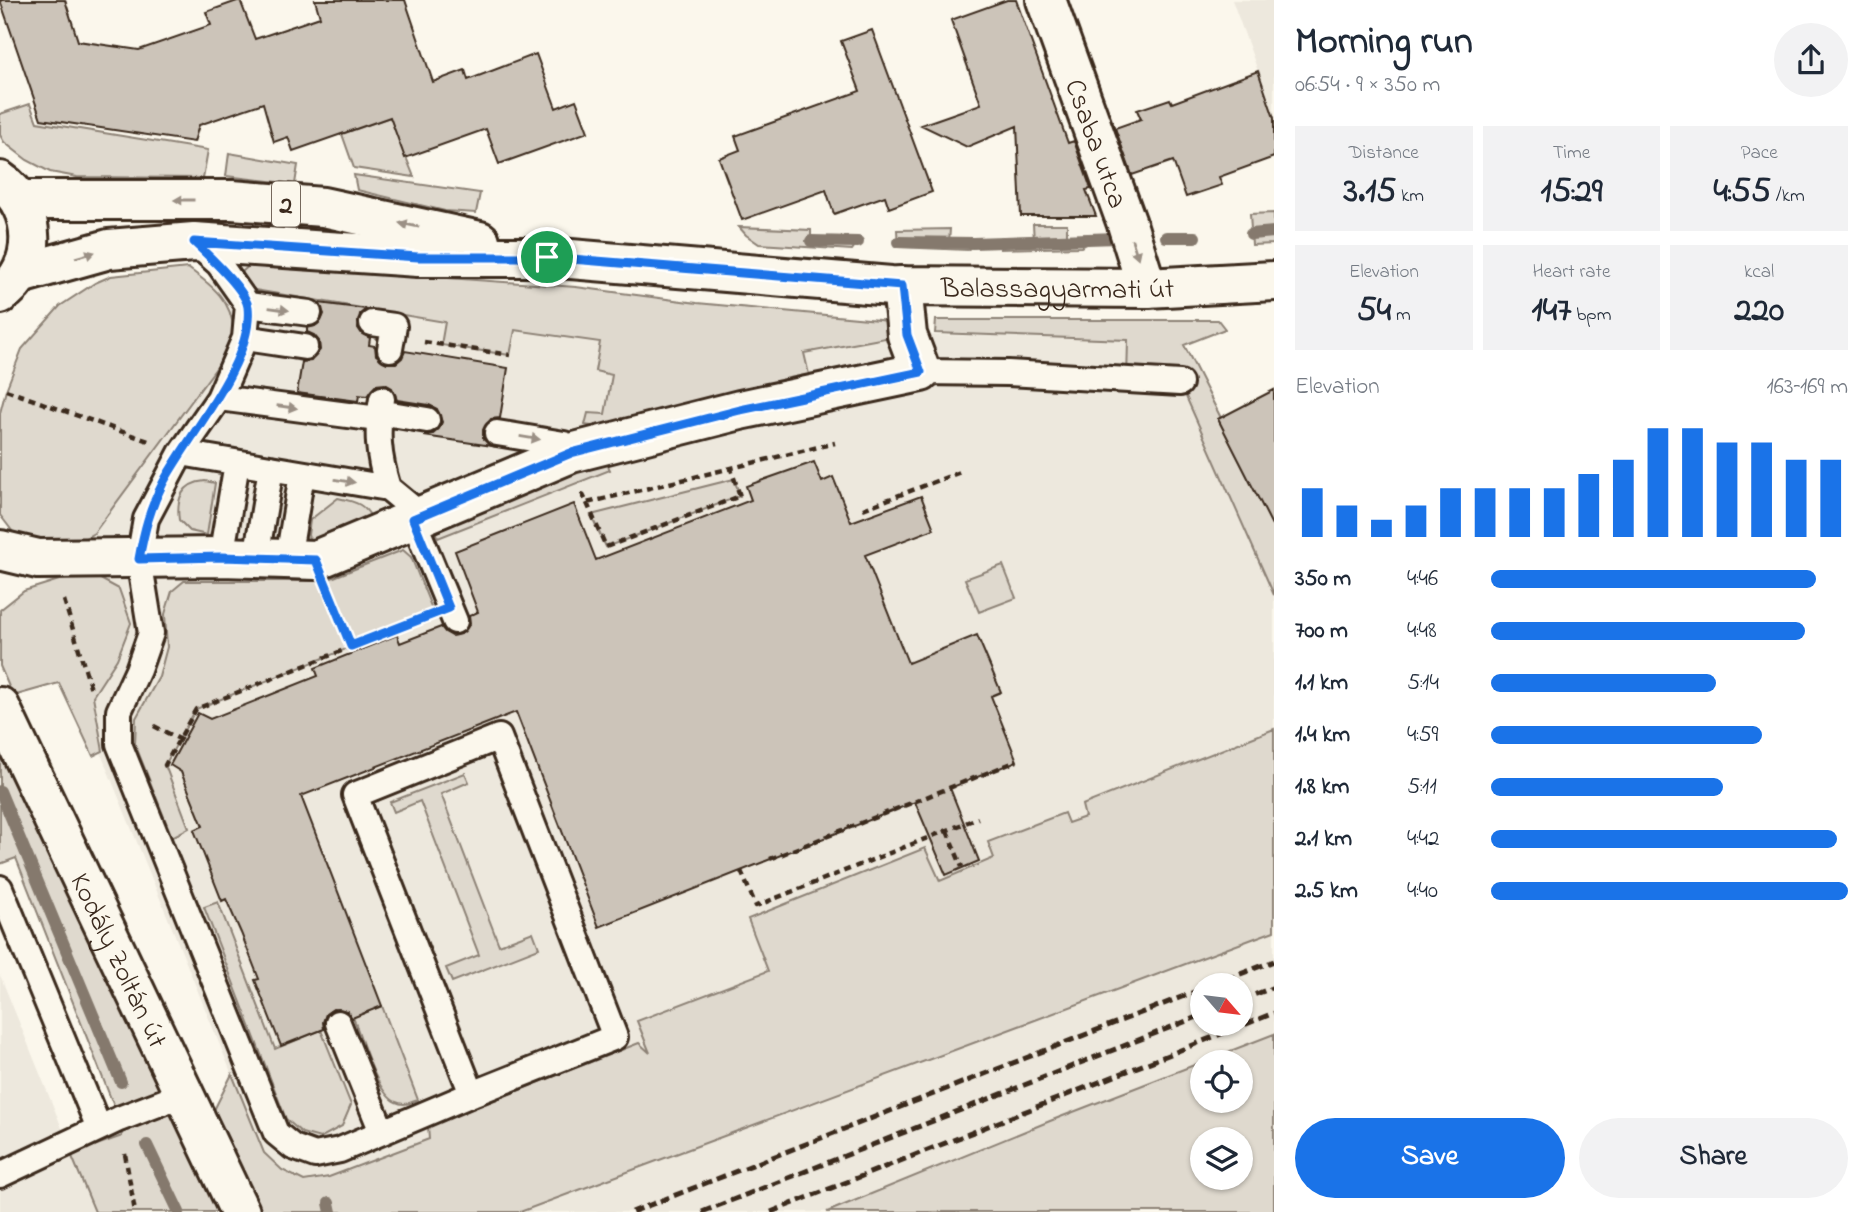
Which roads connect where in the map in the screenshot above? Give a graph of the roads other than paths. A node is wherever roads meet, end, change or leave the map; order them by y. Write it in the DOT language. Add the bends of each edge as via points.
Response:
graph roads {
  1 [pos="1046,0"];
  2 [pos="10,190"];
  3 [pos="194,242"];
  4 [pos="547,257"];
  5 [pos="1274,281"];
  6 [pos="902,286"];
  7 [pos="1147,288"];
  8 [pos="6,290"];
  9 [pos="248,305"];
  10 [pos="309,313"];
  11 [pos="372,323"];
  12 [pos="245,338"];
  13 [pos="391,343"];
  14 [pos="304,347"];
  15 [pos="921,372"];
  16 [pos="1180,383"];
  17 [pos="219,398"];
  18 [pos="380,410"];
  19 [pos="427,420"];
  20 [pos="497,433"];
  21 [pos="567,448"];
  22 [pos="181,453"];
  23 [pos="237,463"];
  24 [pos="271,468"];
  25 [pos="302,474"];
  26 [pos="388,488"];
  27 [pos="417,518"];
  28 [pos="0,550"];
  29 [pos="139,559"];
  30 [pos="270,559"];
  31 [pos="452,615"];
  32 [pos="0,707"];
  33 [pos="0,888"];
  34 [pos="338,1023"];
  35 [pos="184,1094"];
  36 [pos="472,1094"];
  37 [pos="109,1124"];
  38 [pos="382,1132"];
  39 [pos="0,1175"];
  40 [pos="240,1212"];
  1 -- 7 [label="main road, Csaba utca, one-way"];
  4 -- 2 [label="main road, 2, one-way" via="323,207"];
  2 -- 8 [label="main road, 2" via="27,217 30,237 28,256"];
  3 -- 4 [label="main road, 2" via="418,257"];
  8 -- 3 [label="main road, 2, one-way" via="109,249"];
  3 -- 9 [label="lane" via="219,264"];
  4 -- 6 [label="main road, Balassagyarmati út / 2"];
  5 -- 7 [label="main road, Balassagyarmati út / 2"];
  6 -- 7 [label="main road, Balassagyarmati út / 2"];
  6 -- 15 [label="main road" via="907,335"];
  9 -- 10 [label="lane, one-way"];
  9 -- 12 [label="lane"];
  11 -- 13 [label="lane" via="394,326"];
  12 -- 14 [label="lane"];
  12 -- 17 [label="lane"];
  15 -- 16 [label="lane"];
  15 -- 21 [label="main road"];
  17 -- 18 [label="lane, one-way"];
  17 -- 22 [label="lane"];
  18 -- 19 [label="lane"];
  18 -- 26 [label="lane" via="379,458"];
  20 -- 21 [label="lane, one-way"];
  21 -- 27 [label="main road"];
  22 -- 23 [label="lane"];
  22 -- 29 [label="lane" via="146,519"];
  23 -- 24 [label="lane"];
  23 -- 30 [label="lane"];
  24 -- 25 [label="lane"];
  24 -- 30 [label="lane"];
  25 -- 26 [label="lane, one-way"];
  25 -- 30 [label="lane"];
  26 -- 27 [label="lane"];
  27 -- 30 [label="main road"];
  27 -- 31 [label="lane"];
  28 -- 29 [label="main road" via="37,559"];
  29 -- 30 [label="main road"];
  29 -- 38 [label="lane" via="151,633 119,711 119,744 276,1133 293,1147 315,1155"];
  32 -- 35 [label="main road, Kodály Zoltán út"];
  33 -- 37 [label="lane"];
  34 -- 38 [label="lane"];
  35 -- 37 [label="lane"];
  35 -- 40 [label="main road, Kodály Zoltán út"];
  36 -- 36 [label="lane" via="615,1037 499,737 355,795"];
  36 -- 38 [label="lane"];
  37 -- 39 [label="lane"];
}
